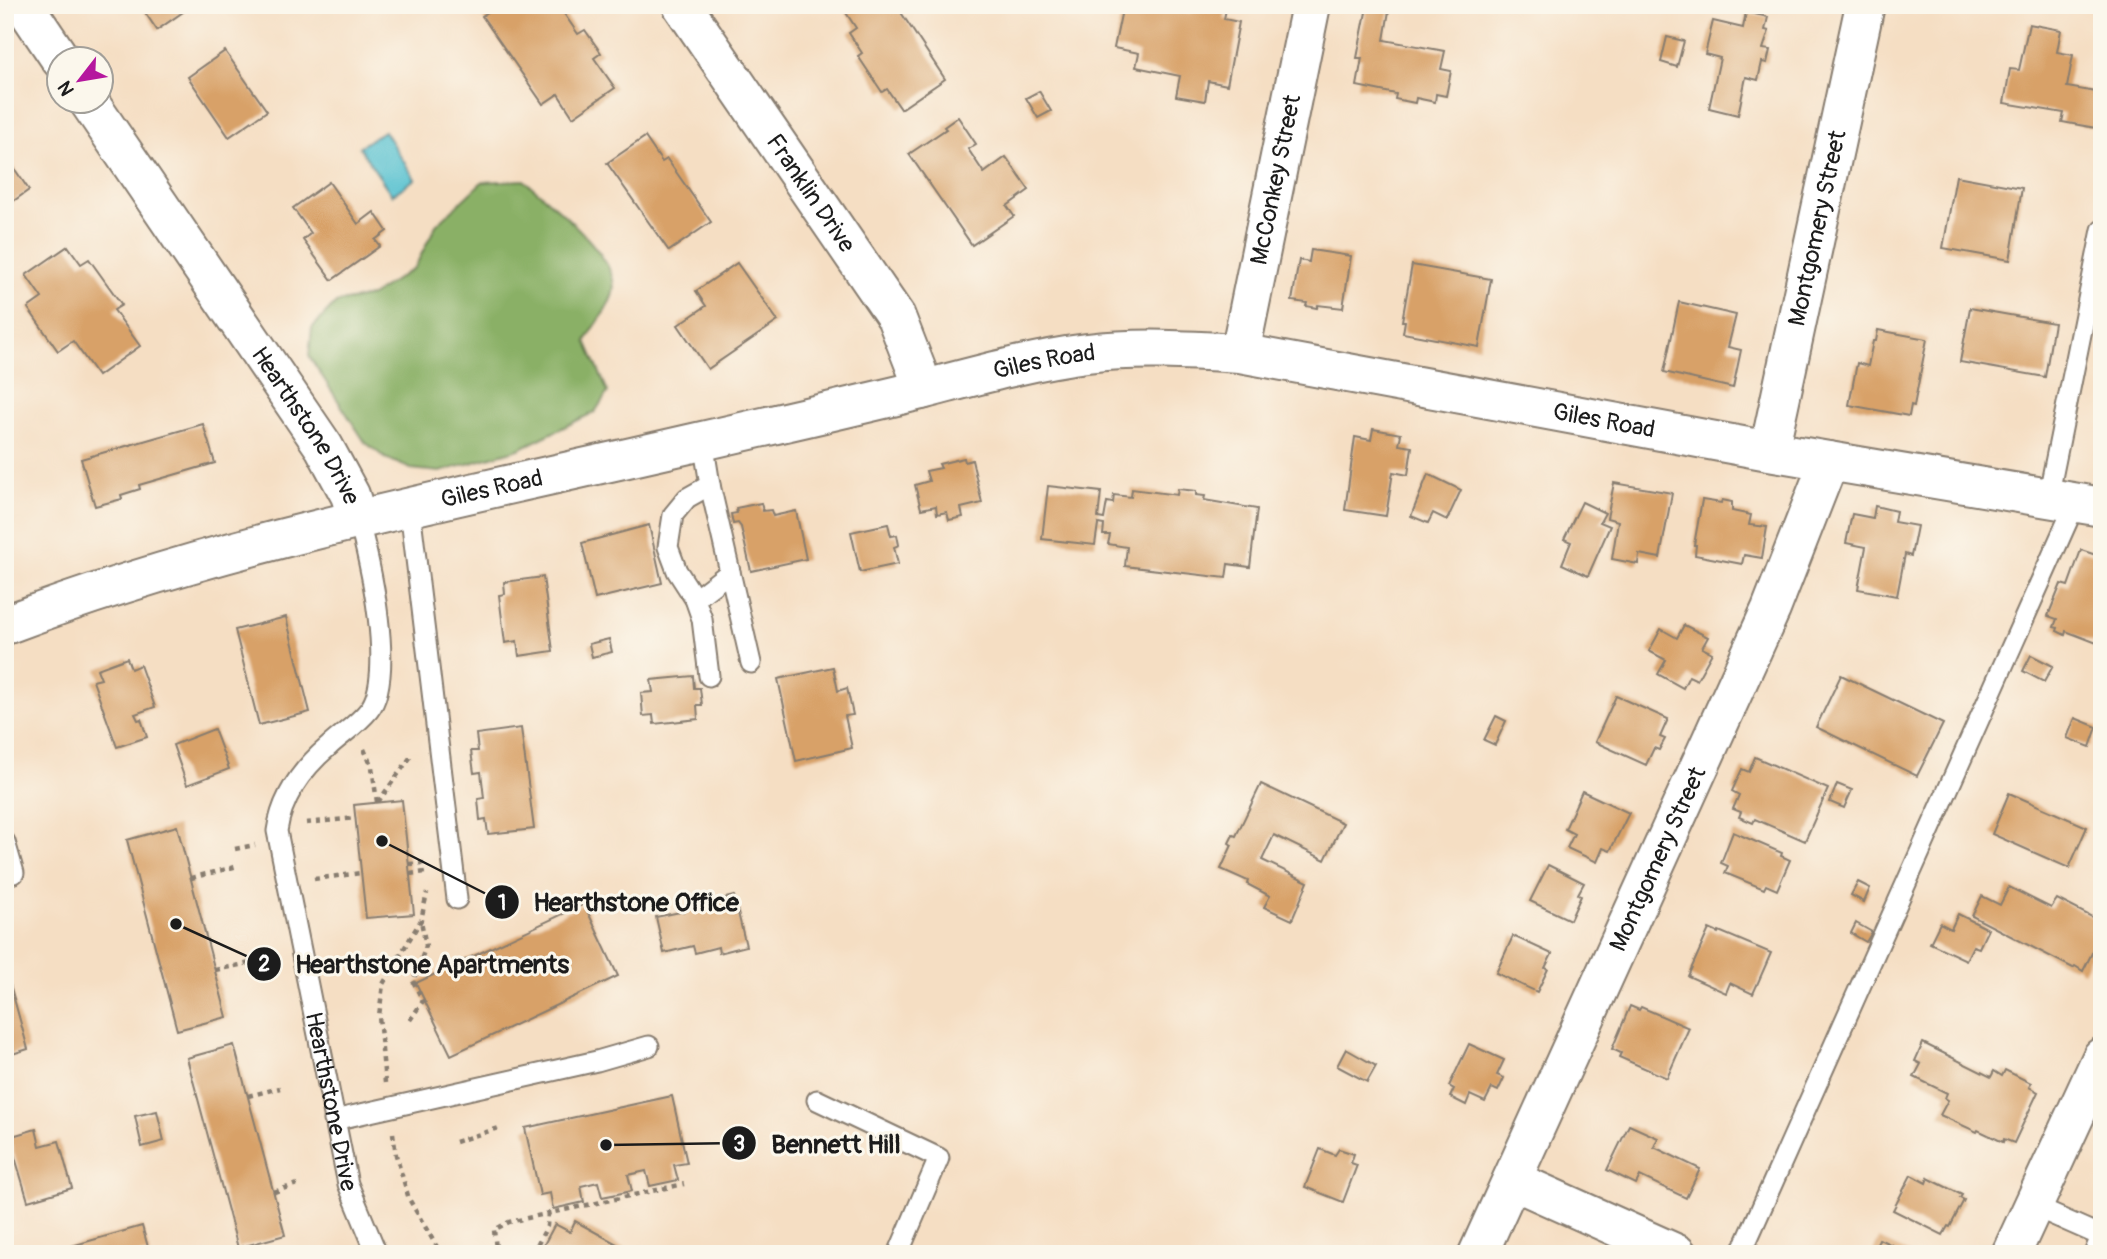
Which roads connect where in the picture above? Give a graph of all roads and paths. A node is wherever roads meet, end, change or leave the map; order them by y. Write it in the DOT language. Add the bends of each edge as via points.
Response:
graph roads {
  1 [pos="24,5"];
  2 [pos="682,5"];
  3 [pos="1311,5"];
  4 [pos="1865,5"];
  5 [pos="52,46"];
  6 [pos="99,116"];
  7 [pos="2102,230"];
  8 [pos="1240,353"];
  9 [pos="921,390"];
  10 [pos="703,441"];
  11 [pos="1769,451"];
  12 [pos="1829,461"];
  13 [pos="710,485"];
  14 [pos="2075,502"];
  15 [pos="410,509"];
  16 [pos="358,520"];
  17 [pos="730,572"];
  18 [pos="695,599"];
  19 [pos="5,625"];
  20 [pos="751,663"];
  21 [pos="709,676"];
  22 [pos="410,741"];
  23 [pos="412,755"];
  24 [pos="372,767"];
  25 [pos="413,769"];
  26 [pos="355,818"];
  27 [pos="296,824"];
  28 [pos="5,842"];
  29 [pos="409,864"];
  30 [pos="238,866"];
  31 [pos="425,872"];
  32 [pos="361,873"];
  33 [pos="410,874"];
  34 [pos="5,875"];
  35 [pos="191,878"];
  36 [pos="303,880"];
  37 [pos="457,899"];
  38 [pos="421,920"];
  39 [pos="255,962"];
  40 [pos="215,970"];
  41 [pos="410,1020"];
  42 [pos="649,1046"];
  43 [pos="2102,1057"];
  44 [pos="280,1088"];
  45 [pos="386,1090"];
  46 [pos="248,1096"];
  47 [pos="817,1100"];
  48 [pos="334,1120"];
  49 [pos="391,1125"];
  50 [pos="502,1127"];
  51 [pos="455,1142"];
  52 [pos="1512,1180"];
  53 [pos="297,1184"];
  54 [pos="684,1184"];
  55 [pos="274,1192"];
  56 [pos="2033,1206"];
  57 [pos="548,1213"];
  58 [pos="377,1254"];
  59 [pos="441,1254"];
  60 [pos="500,1254"];
  61 [pos="533,1254"];
  62 [pos="735,1254"];
  63 [pos="758,1254"];
  64 [pos="898,1254"];
  65 [pos="1478,1254"];
  66 [pos="1677,1254"];
  67 [pos="1741,1254"];
  68 [pos="2011,1254"];
  69 [pos="2094,1254"];
  1 -- 5 [label="street"];
  2 -- 9 [label="street, Franklin Drive" via="896,317"];
  3 -- 8 [label="street, McConkey Street"];
  4 -- 11 [label="street, Montgomery Street"];
  6 -- 16 [label="street, Hearthstone Drive" via="324,447"];
  7 -- 14 [label="lane"];
  8 -- 9 [label="street, Giles Road" via="1174,349 1085,354"];
  8 -- 11 [label="street, Giles Road"];
  9 -- 10 [label="street, Giles Road"];
  10 -- 13 [label="lane"];
  10 -- 15 [label="street, Giles Road"];
  11 -- 12 [label="street, Giles Road"];
  12 -- 14 [label="street, Giles Road"];
  12 -- 52 [label="street, Montgomery Street" via="1771,609"];
  13 -- 17 [label="lane"];
  13 -- 18 [label="lane" via="687,498 673,515 668,547"];
  14 -- 67 [label="lane"];
  15 -- 16 [label="street, Giles Road"];
  15 -- 37 [label="lane"];
  16 -- 19 [label="street, Giles Road" via="151,574"];
  16 -- 48 [label="lane, Hearthstone Drive" via="375,590 380,657 377,692 371,708 297,779 281,807 277,831"];
  17 -- 18 [label="lane"];
  17 -- 20 [label="lane"];
  18 -- 21 [label="lane"];
  22 -- 23 [label="path"];
  23 -- 24 [label="path" via="377,802"];
  23 -- 25 [label="path"];
  26 -- 27 [label="path"];
  28 -- 34 [label="lane" via="14,873"];
  29 -- 31 [label="path" via="424,863"];
  30 -- 35 [label="path"];
  31 -- 33 [label="path"];
  31 -- 38 [label="path" via="427,894"];
  32 -- 36 [label="path"];
  38 -- 41 [label="path" via="426,946 413,981 423,1001"];
  38 -- 45 [label="path" via="383,984 379,1016"];
  39 -- 40 [label="path"];
  42 -- 48 [label="lane"];
  43 -- 56 [label="street"];
  44 -- 46 [label="path"];
  47 -- 64 [label="lane" via="939,1158"];
  48 -- 58 [label="lane, Hearthstone Drive" via="348,1184"];
  49 -- 59 [label="path" via="409,1199"];
  50 -- 51 [label="path"];
  52 -- 65 [label="street, Montgomery Street"];
  52 -- 66 [label="street"];
  53 -- 55 [label="path"];
  54 -- 57 [label="path"];
  56 -- 68 [label="street"];
  56 -- 69 [label="lane" via="2101,1236"];
  57 -- 60 [label="path" via="494,1230"];
  57 -- 61 [label="path" via="547,1226"];
  62 -- 63 [label="path" via="736,1249"];
}
